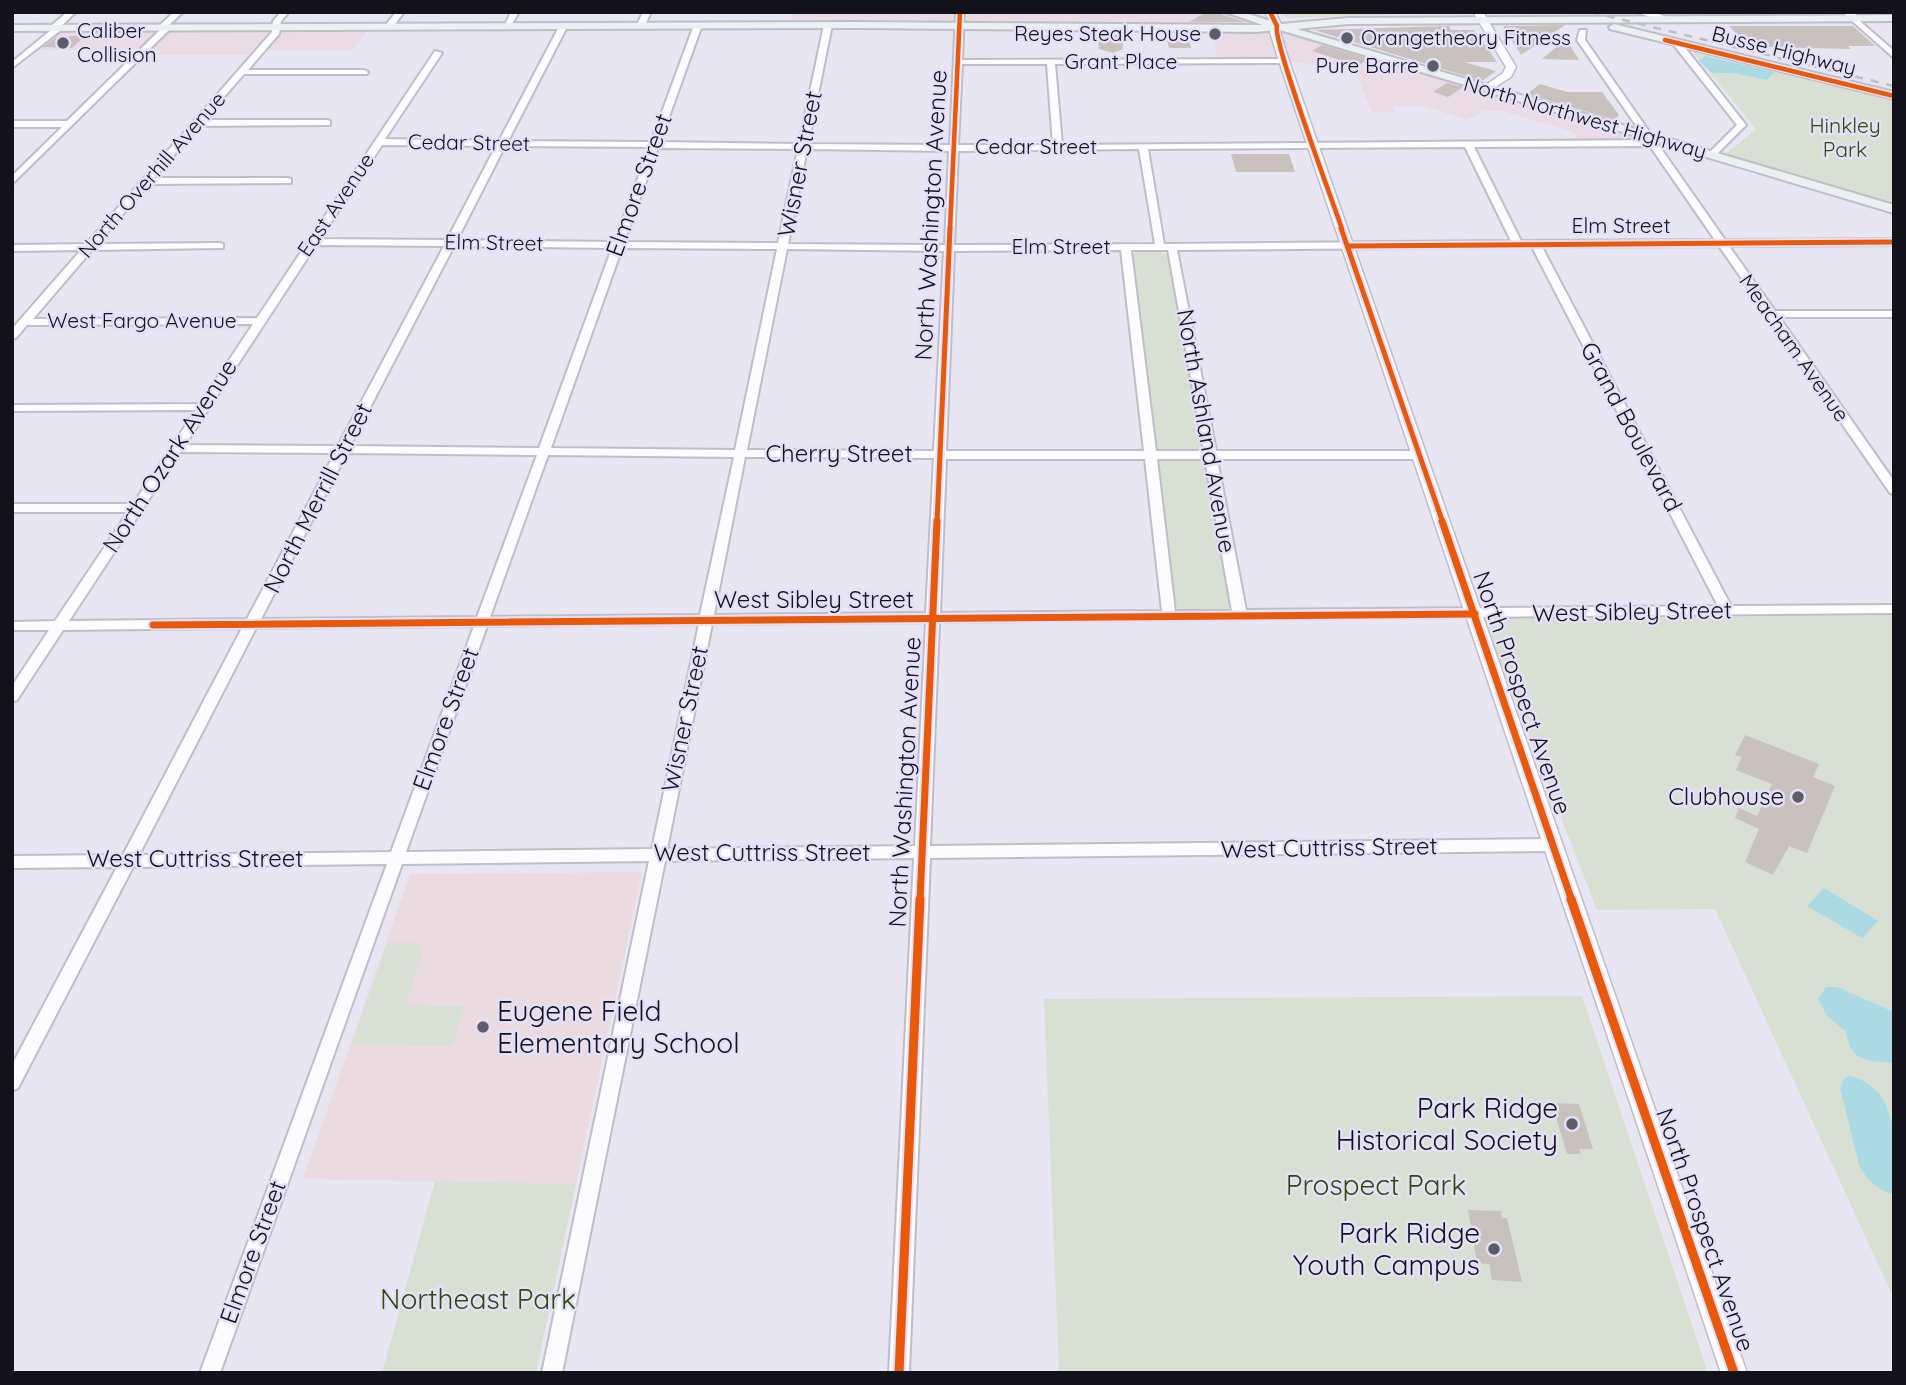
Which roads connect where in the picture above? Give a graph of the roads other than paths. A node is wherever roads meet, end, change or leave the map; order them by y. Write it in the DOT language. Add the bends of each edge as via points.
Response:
graph roads {
  1 [pos="72,12"];
  2 [pos="178,12"];
  3 [pos="285,12"];
  4 [pos="400,12"];
  5 [pos="515,12"];
  6 [pos="647,12"];
  7 [pos="1639,12"];
  8 [pos="1234,13"];
  9 [pos="1731,15"];
  10 [pos="1851,15"];
  11 [pos="1481,16"];
  12 [pos="1273,18"];
  13 [pos="1894,18"];
  14 [pos="960,19"];
  15 [pos="1668,19"];
  16 [pos="828,24"];
  17 [pos="507,25"];
  18 [pos="564,25"];
  19 [pos="641,25"];
  20 [pos="698,25"];
  21 [pos="389,26"];
  22 [pos="1584,26"];
  23 [pos="165,27"];
  24 [pos="276,27"];
  25 [pos="12,28"];
  26 [pos="56,28"];
  27 [pos="1676,43"];
  28 [pos="438,53"];
  29 [pos="1894,56"];
  30 [pos="1284,61"];
  31 [pos="957,62"];
  32 [pos="1051,62"];
  33 [pos="12,66"];
  34 [pos="242,72"];
  35 [pos="364,72"];
  36 [pos="1487,89"];
  37 [pos="1894,96"];
  38 [pos="197,123"];
  39 [pos="327,123"];
  40 [pos="12,124"];
  41 [pos="70,124"];
  42 [pos="1649,139"];
  43 [pos="378,142"];
  44 [pos="503,144"];
  45 [pos="1468,144"];
  46 [pos="654,145"];
  47 [pos="1315,145"];
  48 [pos="803,146"];
  49 [pos="1143,146"];
  50 [pos="1058,147"];
  51 [pos="954,148"];
  52 [pos="1712,155"];
  53 [pos="12,181"];
  54 [pos="147,181"];
  55 [pos="288,181"];
  56 [pos="1894,209"];
  57 [pos="312,242"];
  58 [pos="1894,242"];
  59 [pos="451,243"];
  60 [pos="1721,243"];
  61 [pos="618,244"];
  62 [pos="1517,244"];
  63 [pos="1535,244"];
  64 [pos="220,246"];
  65 [pos="783,246"];
  66 [pos="1349,246"];
  67 [pos="89,247"];
  68 [pos="1126,247"];
  69 [pos="1166,247"];
  70 [pos="12,248"];
  71 [pos="950,248"];
  72 [pos="281,287"];
  73 [pos="1769,314"];
  74 [pos="1894,314"];
  75 [pos="259,321"];
  76 [pos="24,322"];
  77 [pos="12,336"];
  78 [pos="203,407"];
  79 [pos="12,408"];
  80 [pos="176,448"];
  81 [pos="342,450"];
  82 [pos="543,452"];
  83 [pos="742,454"];
  84 [pos="940,455"];
  85 [pos="1150,455"];
  86 [pos="1210,455"];
  87 [pos="1419,455"];
  88 [pos="1894,489"];
  89 [pos="12,508"];
  90 [pos="137,508"];
  91 [pos="1894,609"];
  92 [pos="1727,611"];
  93 [pos="1475,614"];
  94 [pos="1169,616"];
  95 [pos="1240,616"];
  96 [pos="932,618"];
  97 [pos="706,620"];
  98 [pos="481,622"];
  99 [pos="253,624"];
  100 [pos="60,625"];
  101 [pos="12,626"];
  102 [pos="12,697"];
  103 [pos="1554,845"];
  104 [pos="920,852"];
  105 [pos="656,854"];
  106 [pos="396,858"];
  107 [pos="129,860"];
  108 [pos="12,862"];
  109 [pos="12,1083"];
  110 [pos="210,1373"];
  111 [pos="552,1373"];
  112 [pos="899,1373"];
  113 [pos="1734,1373"];
  1 -- 26 [label="street"];
  2 -- 23 [label="street"];
  3 -- 24 [label="street, North Overhill Avenue"];
  4 -- 21 [label="street"];
  5 -- 17 [label="street"];
  6 -- 19 [label="street"];
  7 -- 15 [label="street"];
  8 -- 12 [label="main road, North Northwest Highway"];
  9 -- 10 [label="main road"];
  9 -- 15 [label="main road"];
  10 -- 13 [label="main road"];
  10 -- 29 [label="street"];
  11 -- 12 [label="main road" via="1329,22"];
  11 -- 22 [label="main road"];
  11 -- 36 [label="street" via="1511,67"];
  12 -- 14 [label="main road" via="1228,29"];
  12 -- 30 [label="street, North Prospect Avenue"];
  12 -- 36 [label="main road, North Northwest Highway"];
  14 -- 16 [label="main road"];
  14 -- 31 [label="street, North Washington Avenue"];
  15 -- 22 [label="main road"];
  16 -- 20 [label="main road"];
  16 -- 48 [label="street, Wisner Street"];
  17 -- 18 [label="main road"];
  17 -- 21 [label="main road"];
  18 -- 19 [label="main road"];
  18 -- 44 [label="street, North Merrill Street"];
  19 -- 20 [label="main road"];
  20 -- 46 [label="street, Elmore Street"];
  21 -- 24 [label="main road"];
  22 -- 27 [label="main road, Busse Highway"];
  22 -- 42 [label="street, Meacham Avenue" via="1581,40"];
  23 -- 24 [label="main road"];
  23 -- 26 [label="main road"];
  23 -- 41 [label="street"];
  24 -- 34 [label="street, North Overhill Avenue"];
  25 -- 26 [label="main road"];
  26 -- 33 [label="street"];
  27 -- 37 [label="main road, Busse Highway"];
  27 -- 52 [label="street" via="1742,125"];
  28 -- 43 [label="street, East Avenue"];
  30 -- 32 [label="street, Grant Place"];
  30 -- 47 [label="street, North Prospect Avenue"];
  31 -- 32 [label="street, Grant Place"];
  31 -- 51 [label="street, North Washington Avenue"];
  32 -- 50 [label="street"];
  34 -- 35 [label="street"];
  34 -- 38 [label="street, North Overhill Avenue"];
  36 -- 42 [label="main road, North Northwest Highway"];
  38 -- 39 [label="street"];
  38 -- 54 [label="street, North Overhill Avenue"];
  40 -- 41 [label="street"];
  41 -- 53 [label="street"];
  42 -- 45 [label="street, Cedar Street"];
  42 -- 52 [label="main road, North Northwest Highway"];
  42 -- 60 [label="street, Meacham Avenue"];
  43 -- 44 [label="street, Cedar Street"];
  43 -- 57 [label="street, East Avenue"];
  44 -- 46 [label="street, Cedar Street"];
  44 -- 59 [label="street, North Merrill Street"];
  45 -- 47 [label="street, Cedar Street"];
  45 -- 62 [label="street"];
  46 -- 48 [label="street, Cedar Street"];
  46 -- 61 [label="street, Elmore Street"];
  47 -- 49 [label="street, Cedar Street"];
  47 -- 66 [label="street, North Prospect Avenue"];
  48 -- 51 [label="street, Cedar Street"];
  48 -- 65 [label="street, Wisner Street"];
  49 -- 50 [label="street, Cedar Street"];
  49 -- 69 [label="street, North Ashland Avenue"];
  50 -- 51 [label="street, Cedar Street"];
  51 -- 71 [label="street, North Washington Avenue"];
  52 -- 56 [label="main road, North Northwest Highway"];
  54 -- 55 [label="street"];
  54 -- 67 [label="street, North Overhill Avenue"];
  57 -- 59 [label="street, Elm Street"];
  57 -- 72 [label="street, East Avenue"];
  58 -- 60 [label="street, Elm Street"];
  59 -- 61 [label="street, Elm Street"];
  59 -- 81 [label="street, North Merrill Street"];
  60 -- 63 [label="street, Elm Street"];
  60 -- 73 [label="street, Meacham Avenue"];
  61 -- 65 [label="street, Elm Street"];
  61 -- 82 [label="street, Elmore Street"];
  62 -- 63 [label="street, Elm Street"];
  62 -- 66 [label="street, Elm Street"];
  63 -- 92 [label="street, Grand Boulevard"];
  64 -- 67 [label="street"];
  65 -- 71 [label="street, Elm Street"];
  65 -- 83 [label="street, Wisner Street"];
  66 -- 69 [label="street, Elm Street"];
  66 -- 87 [label="street, North Prospect Avenue"];
  67 -- 70 [label="street"];
  67 -- 76 [label="street, North Overhill Avenue"];
  68 -- 69 [label="street, Elm Street"];
  68 -- 71 [label="street, Elm Street"];
  68 -- 85 [label="street, North Ashland Avenue"];
  69 -- 86 [label="street, North Ashland Avenue"];
  71 -- 84 [label="street, North Washington Avenue"];
  72 -- 75 [label="street, North Ozark Avenue"];
  73 -- 74 [label="street"];
  73 -- 88 [label="street, Meacham Avenue"];
  75 -- 76 [label="street, West Fargo Avenue"];
  75 -- 78 [label="street, North Ozark Avenue"];
  76 -- 77 [label="street, North Overhill Avenue"];
  78 -- 79 [label="street"];
  78 -- 80 [label="street, North Ozark Avenue"];
  80 -- 81 [label="street, Cherry Street"];
  80 -- 90 [label="street, North Ozark Avenue"];
  81 -- 82 [label="street, Cherry Street"];
  81 -- 99 [label="street, North Merrill Street"];
  82 -- 83 [label="street, Cherry Street"];
  82 -- 98 [label="street, Elmore Street"];
  83 -- 84 [label="street, Cherry Street"];
  83 -- 97 [label="street, Wisner Street"];
  84 -- 85 [label="street, Cherry Street"];
  84 -- 96 [label="street, North Washington Avenue"];
  85 -- 86 [label="street, Cherry Street"];
  85 -- 94 [label="street, North Ashland Avenue"];
  86 -- 87 [label="street, Cherry Street"];
  86 -- 95 [label="street, North Ashland Avenue"];
  87 -- 93 [label="street, North Prospect Avenue"];
  89 -- 90 [label="street"];
  90 -- 100 [label="street, North Ozark Avenue"];
  91 -- 92 [label="street, West Sibley Street"];
  92 -- 93 [label="street, West Sibley Street"];
  93 -- 95 [label="street, West Sibley Street"];
  93 -- 103 [label="street, North Prospect Avenue"];
  94 -- 95 [label="street, West Sibley Street"];
  94 -- 96 [label="street, West Sibley Street"];
  96 -- 97 [label="street, West Sibley Street"];
  96 -- 104 [label="street, North Washington Avenue"];
  97 -- 98 [label="street, West Sibley Street"];
  97 -- 105 [label="street, Wisner Street"];
  98 -- 99 [label="street, West Sibley Street"];
  98 -- 106 [label="street, Elmore Street"];
  99 -- 100 [label="street, West Sibley Street"];
  99 -- 107 [label="street, North Merrill Street"];
  100 -- 101 [label="street, West Sibley Street"];
  100 -- 102 [label="street"];
  103 -- 104 [label="street, West Cuttriss Street"];
  103 -- 113 [label="street, North Prospect Avenue"];
  104 -- 105 [label="street, West Cuttriss Street"];
  104 -- 112 [label="street, North Washington Avenue"];
  105 -- 106 [label="street, West Cuttriss Street"];
  105 -- 111 [label="street, Wisner Street"];
  106 -- 107 [label="street, West Cuttriss Street"];
  106 -- 110 [label="street, Elmore Street"];
  107 -- 108 [label="street, West Cuttriss Street"];
  107 -- 109 [label="street, North Merrill Street"];
}
